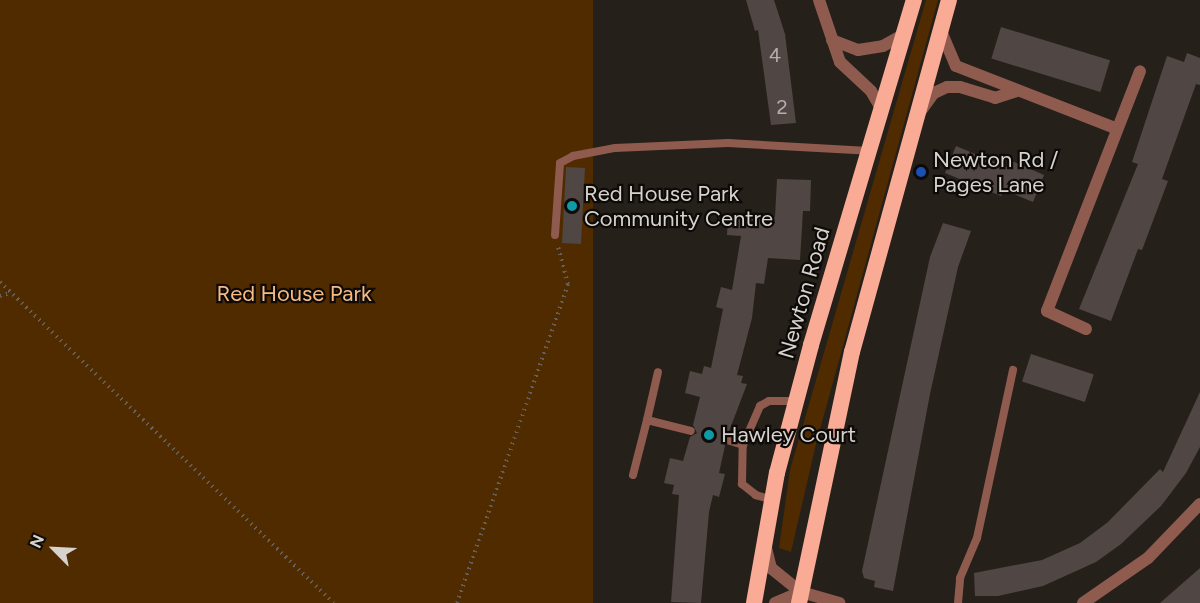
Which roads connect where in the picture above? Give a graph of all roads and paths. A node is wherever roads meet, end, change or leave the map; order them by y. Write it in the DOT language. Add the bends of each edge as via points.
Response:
graph roads {
  1 [pos="819,0"];
  2 [pos="914,0"];
  3 [pos="949,0"];
  4 [pos="941,31"];
  5 [pos="903,35"];
  6 [pos="832,40"];
  7 [pos="1140,71"];
  8 [pos="1016,91"];
  9 [pos="881,108"];
  10 [pos="913,122"];
  11 [pos="1115,129"];
  12 [pos="869,151"];
  13 [pos="555,235"];
  14 [pos="0,282"];
  15 [pos="10,293"];
  16 [pos="0,296"];
  17 [pos="1086,329"];
  18 [pos="1013,370"];
  19 [pos="658,372"];
  20 [pos="796,401"];
  21 [pos="647,420"];
  22 [pos="691,431"];
  23 [pos="727,440"];
  24 [pos="744,446"];
  25 [pos="633,475"];
  26 [pos="773,500"];
  27 [pos="1200,504"];
  28 [pos="765,542"];
  29 [pos="800,597"];
  30 [pos="334,603"];
  31 [pos="457,603"];
  32 [pos="754,603"];
  33 [pos="775,603"];
  34 [pos="839,603"];
  35 [pos="958,603"];
  36 [pos="1083,603"];
  1 -- 6 [label="street"];
  2 -- 5 [label="highway, Newton Road"];
  3 -- 4 [label="highway"];
  4 -- 8 [label="street" via="956,66"];
  4 -- 10 [label="highway"];
  5 -- 6 [label="street" via="883,46 858,50"];
  5 -- 9 [label="highway, Newton Road"];
  6 -- 9 [label="street" via="840,62 871,91"];
  7 -- 11 [label="street"];
  8 -- 10 [label="street" via="995,98 947,87 934,93"];
  8 -- 11 [label="street"];
  9 -- 12 [label="highway, Newton Road"];
  10 -- 29 [label="highway" via="852,352"];
  11 -- 17 [label="street" via="1047,310"];
  12 -- 13 [label="lane" via="728,143 636,147 573,156 560,163"];
  12 -- 20 [label="highway, Newton Road"];
  13 -- 31 [label="path" via="568,284"];
  14 -- 15 [label="path"];
  15 -- 16 [label="path"];
  15 -- 30 [label="path"];
  18 -- 35 [label="lane" via="977,538 960,578"];
  19 -- 21 [label="lane"];
  20 -- 24 [label="lane" via="769,401 760,406"];
  20 -- 26 [label="highway, Newton Road"];
  21 -- 22 [label="lane"];
  21 -- 25 [label="lane"];
  23 -- 24 [label="lane"];
  24 -- 26 [label="lane" via="742,484 756,495"];
  26 -- 28 [label="highway, Newton Road"];
  27 -- 36 [label="street" via="1148,558"];
  28 -- 29 [label="street" via="771,568"];
  28 -- 32 [label="highway, Newton Road"];
  29 -- 33 [label="street"];
  29 -- 34 [label="street"];
}
